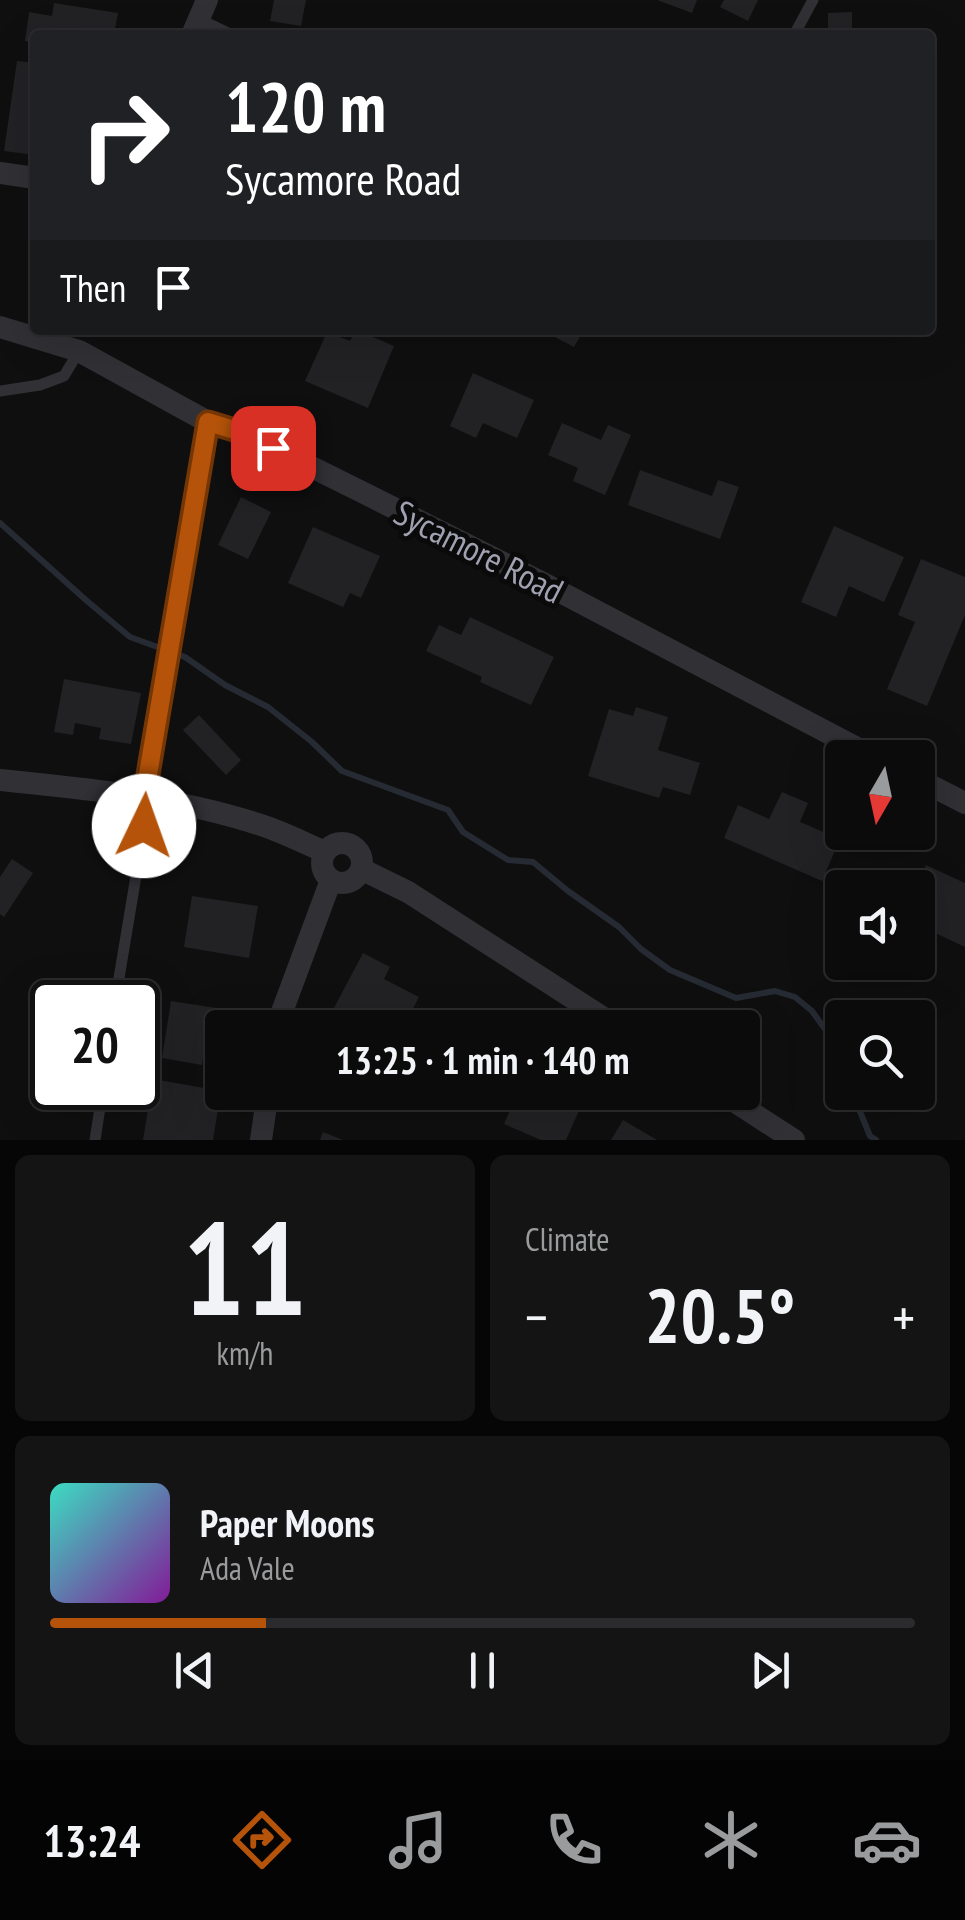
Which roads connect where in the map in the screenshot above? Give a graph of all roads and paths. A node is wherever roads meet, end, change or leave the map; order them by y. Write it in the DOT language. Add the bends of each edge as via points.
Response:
graph roads {
  1 [pos="813,0"];
  2 [pos="199,18"];
  3 [pos="222,30"];
  4 [pos="797,30"];
  5 [pos="0,174"];
  6 [pos="30,177"];
  7 [pos="0,327"];
  8 [pos="30,332"];
  9 [pos="50,335"];
  10 [pos="81,340"];
  11 [pos="0,391"];
  12 [pos="208,422"];
  13 [pos="842,740"];
  14 [pos="0,780"];
  15 [pos="935,788"];
  16 [pos="146,798"];
  17 [pos="965,803"];
  18 [pos="325,852"];
  19 [pos="361,869"];
  20 [pos="331,880"];
  21 [pos="119,980"];
  22 [pos="284,1010"];
  23 [pos="591,1010"];
  24 [pos="100,1110"];
  25 [pos="265,1110"];
  26 [pos="748,1110"];
  27 [pos="96,1140"];
  28 [pos="261,1140"];
  29 [pos="794,1140"];
  1 -- 4 [label="lane"];
  2 -- 3 [label="lane"];
  5 -- 6 [label="street"];
  7 -- 8 [label="street, Sycamore Road"];
  9 -- 10 [label="street, Sycamore Road"];
  10 -- 11 [label="lane" via="64,376"];
  10 -- 12 [label="street, Sycamore Road"];
  12 -- 13 [label="street, Sycamore Road" via="244,433"];
  12 -- 16 [label="street"];
  14 -- 16 [label="street"];
  15 -- 17 [label="street"];
  16 -- 18 [label="street" via="262,825"];
  16 -- 21 [label="lane"];
  18 -- 19 [label="street" via="350,846"];
  18 -- 20 [label="street" via="322,869"];
  19 -- 20 [label="street" via="350,881"];
  19 -- 23 [label="street"];
  20 -- 22 [label="street"];
  24 -- 27 [label="lane"];
  25 -- 28 [label="street"];
  26 -- 29 [label="street"];
}
